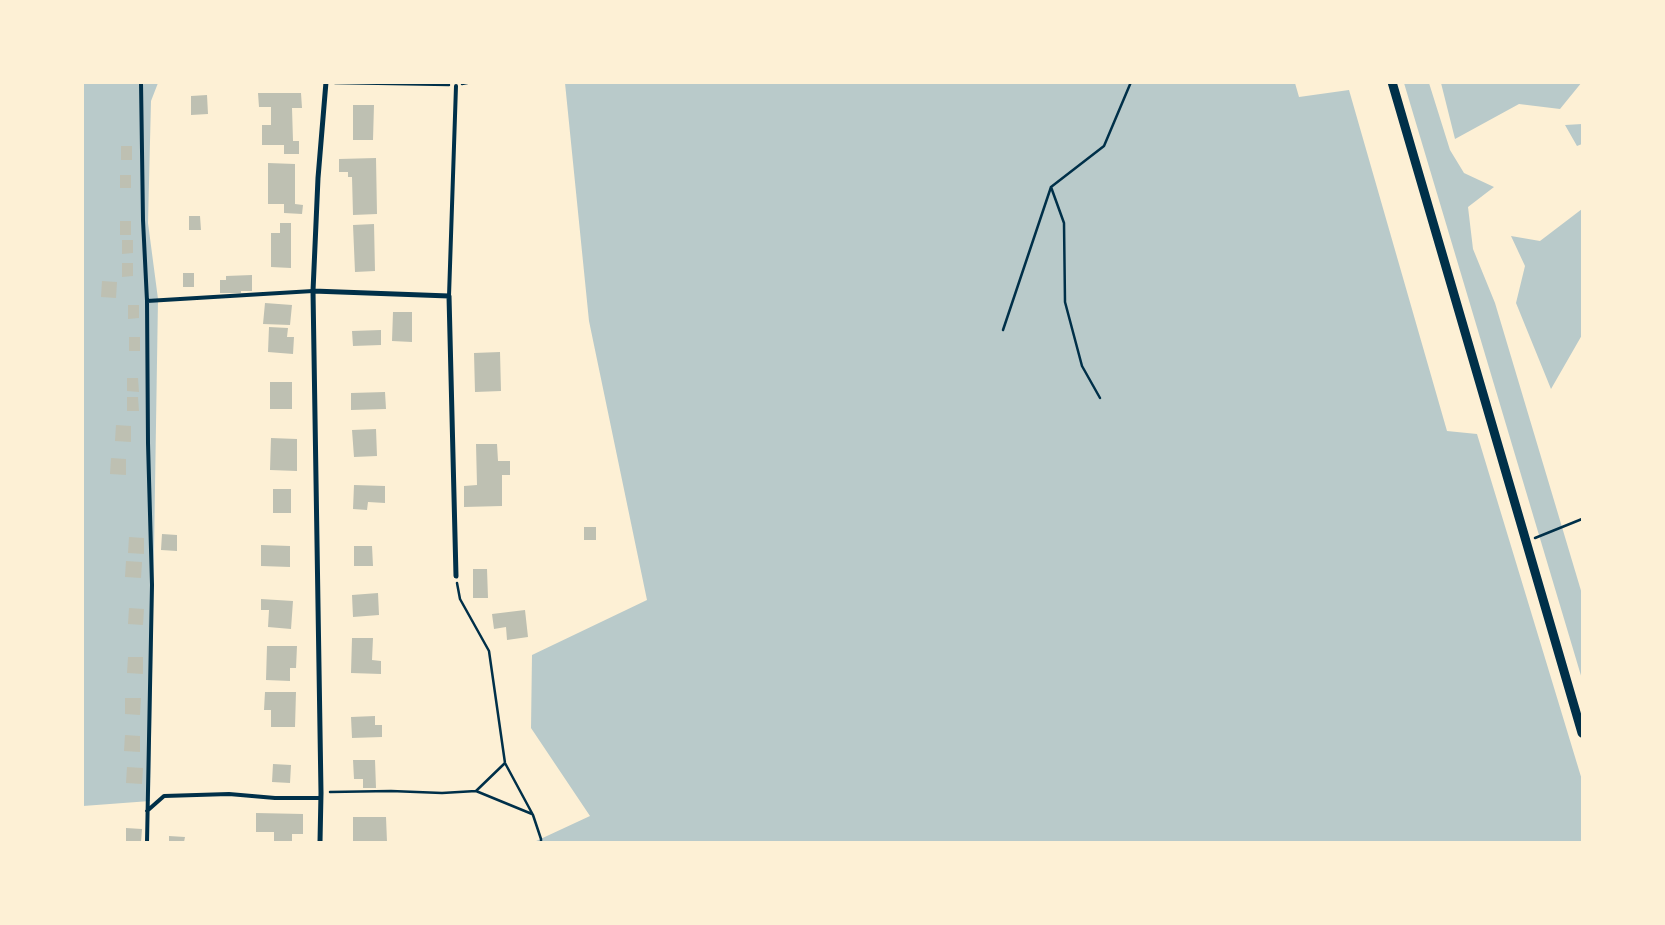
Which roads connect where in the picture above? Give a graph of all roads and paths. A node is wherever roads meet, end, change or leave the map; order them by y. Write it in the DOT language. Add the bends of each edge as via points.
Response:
graph roads {
  1 [pos="141,82"];
  2 [pos="472,82"];
  3 [pos="1131,82"];
  4 [pos="1392,82"];
  5 [pos="326,83"];
  6 [pos="456,86"];
  7 [pos="1051,187"];
  8 [pos="313,291"];
  9 [pos="449,296"];
  10 [pos="147,301"];
  11 [pos="1003,330"];
  12 [pos="1100,398"];
  13 [pos="1582,519"];
  14 [pos="1526,541"];
  15 [pos="456,576"];
  16 [pos="1582,733"];
  17 [pos="505,763"];
  18 [pos="476,791"];
  19 [pos="321,795"];
  20 [pos="148,811"];
  21 [pos="533,815"];
  22 [pos="147,842"];
  23 [pos="320,842"];
  24 [pos="540,842"];
  1 -- 10 [label="lane"];
  2 -- 6 [label="path"];
  3 -- 7 [label="path" via="1104,146"];
  4 -- 14 [label="street"];
  5 -- 6 [label="path"];
  5 -- 8 [label="street"];
  6 -- 9 [label="lane"];
  7 -- 11 [label="path"];
  7 -- 12 [label="path" via="1064,222 1065,302 1082,366"];
  8 -- 9 [label="street"];
  8 -- 10 [label="lane"];
  8 -- 19 [label="street"];
  9 -- 15 [label="street"];
  10 -- 20 [label="lane" via="152,585"];
  13 -- 14 [label="path"];
  14 -- 16 [label="street"];
  15 -- 17 [label="path" via="460,599 490,651"];
  17 -- 18 [label="path"];
  17 -- 21 [label="path"];
  18 -- 19 [label="path" via="391,790"];
  18 -- 21 [label="path"];
  19 -- 20 [label="lane" via="274,798 229,794 164,796"];
  19 -- 23 [label="street"];
  20 -- 22 [label="lane"];
  21 -- 24 [label="path"];
}
